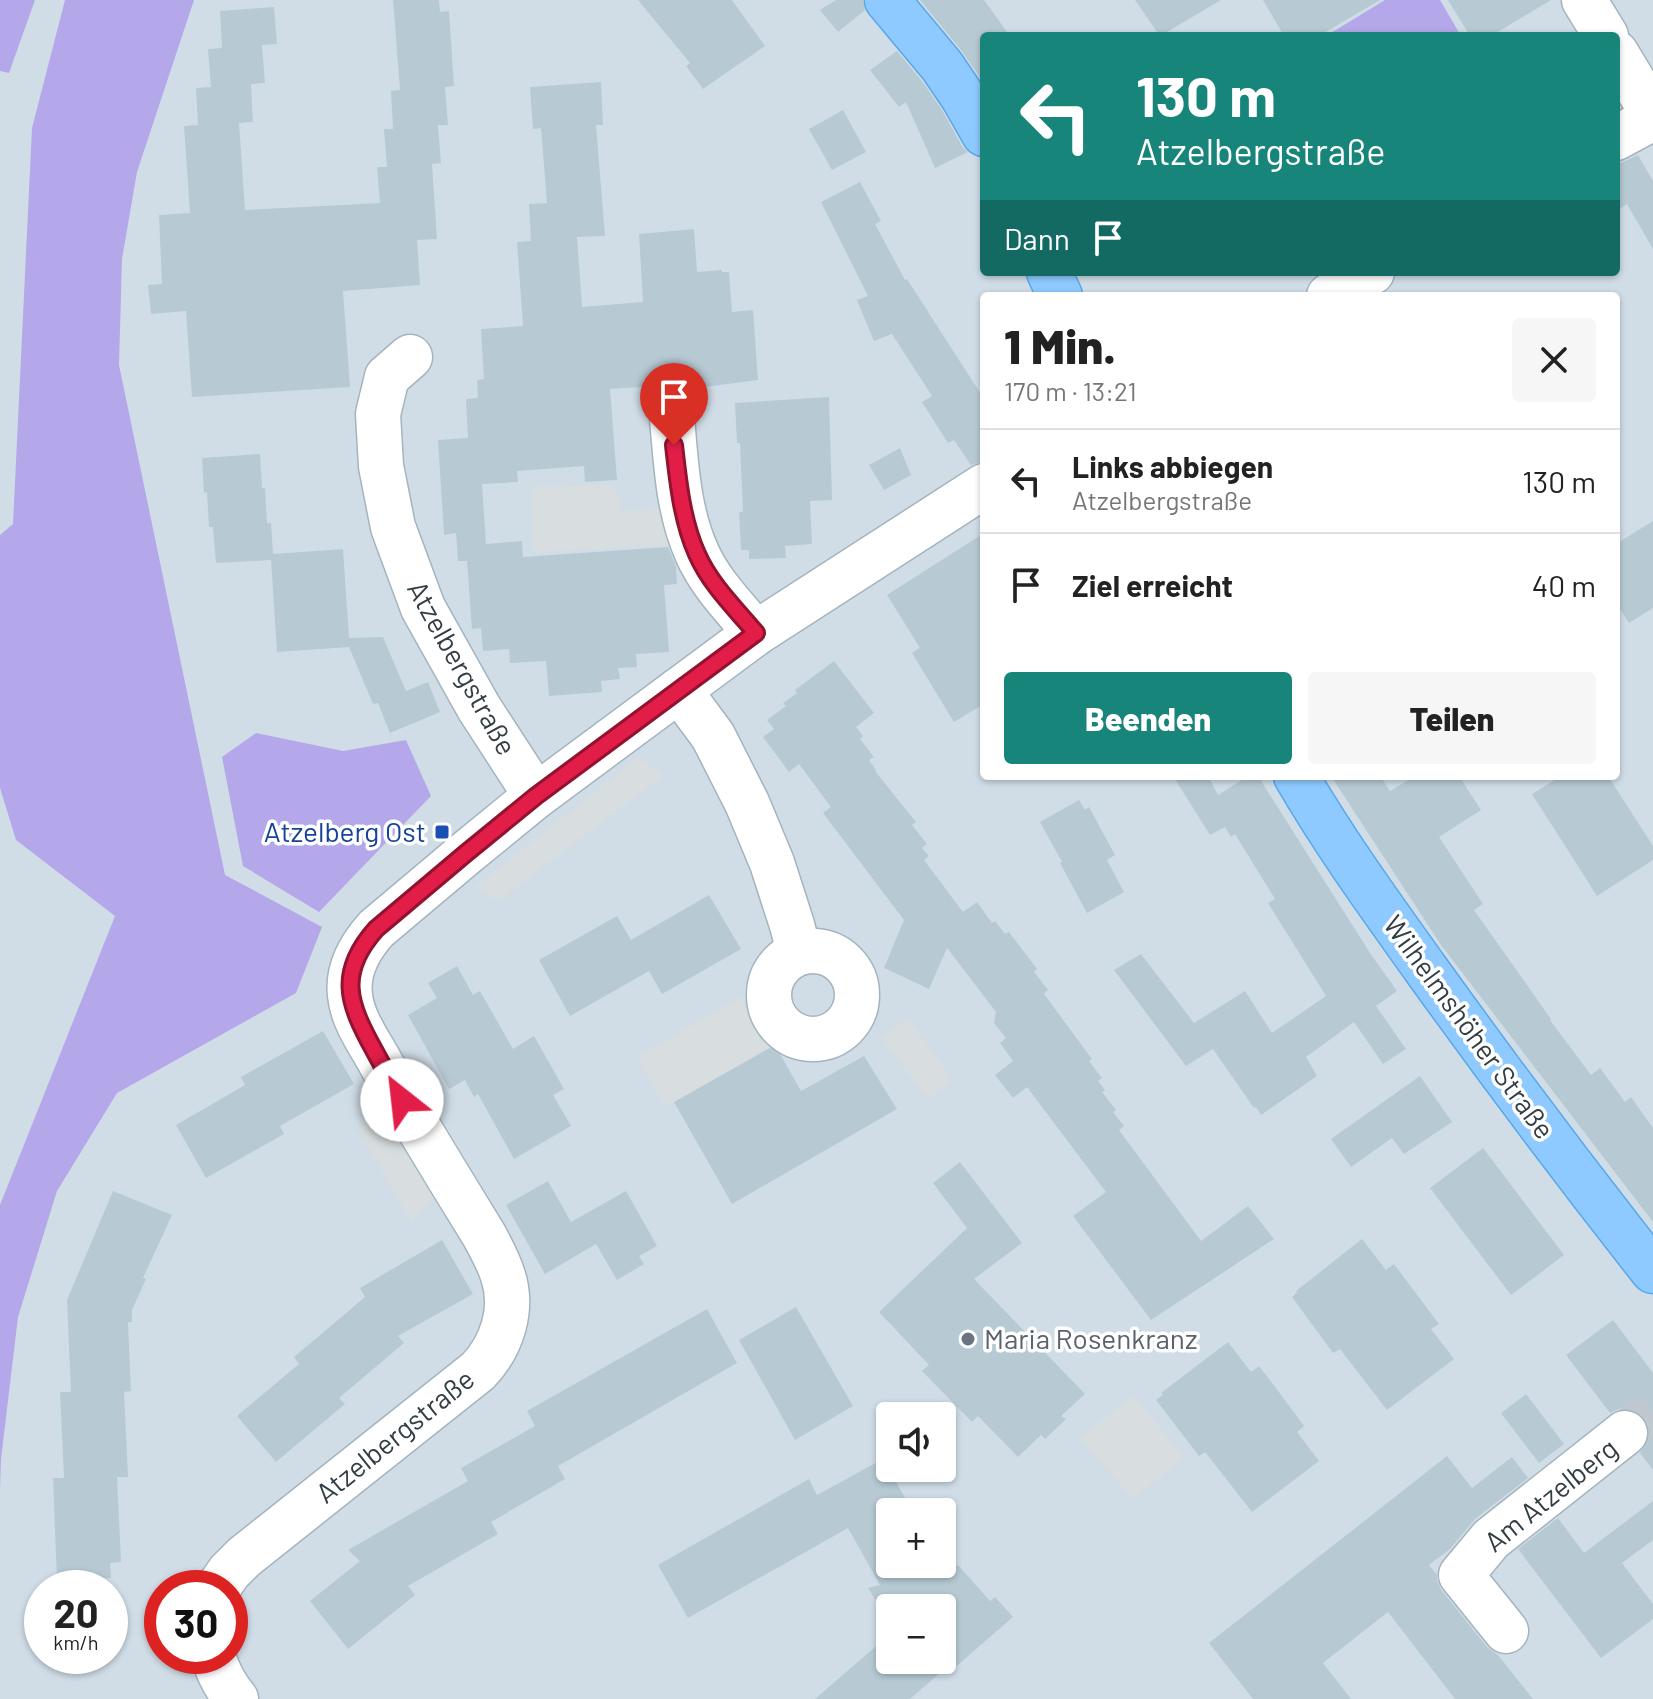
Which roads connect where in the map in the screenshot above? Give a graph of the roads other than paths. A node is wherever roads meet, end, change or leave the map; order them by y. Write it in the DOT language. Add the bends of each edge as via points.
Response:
graph roads {
  1 [pos="887,0"];
  2 [pos="1584,0"];
  3 [pos="1604,32"];
  4 [pos="1620,60"];
  5 [pos="1653,116"];
  6 [pos="980,127"];
  7 [pos="1620,136"];
  8 [pos="1365,276"];
  9 [pos="1336,292"];
  10 [pos="410,357"];
  11 [pos="672,418"];
  12 [pos="980,489"];
  13 [pos="756,633"];
  14 [pos="679,690"];
  15 [pos="1299,780"];
  16 [pos="536,796"];
  17 [pos="799,952"];
  18 [pos="1653,1271"];
  19 [pos="1625,1433"];
  20 [pos="233,1570"];
  21 [pos="1506,1631"];
  22 [pos="219,1674"];
  23 [pos="236,1699"];
  1 -- 6 [label="main road" via="942,66"];
  2 -- 3 [label="street"];
  4 -- 5 [label="street"];
  5 -- 7 [label="street"];
  8 -- 9 [label="street"];
  10 -- 16 [label="street, Atzelbergstraße" via="387,377 378,414 393,527 423,608"];
  11 -- 13 [label="street" via="682,501 697,553"];
  12 -- 13 [label="street, Atzelbergstraße"];
  13 -- 14 [label="street, Atzelbergstraße"];
  14 -- 16 [label="street, Atzelbergstraße"];
  14 -- 17 [label="street" via="713,736 747,803"];
  15 -- 18 [label="main road, Wilhelmshöher Straße" via="1435,982"];
  16 -- 20 [label="street, Atzelbergstraße" via="376,929 351,977 350,995 360,1026 495,1256 507,1295 502,1333 478,1371"];
  19 -- 21 [label="street, Am Atzelberg" via="1491,1539 1461,1575"];
  22 -- 23 [label="street"];
}
